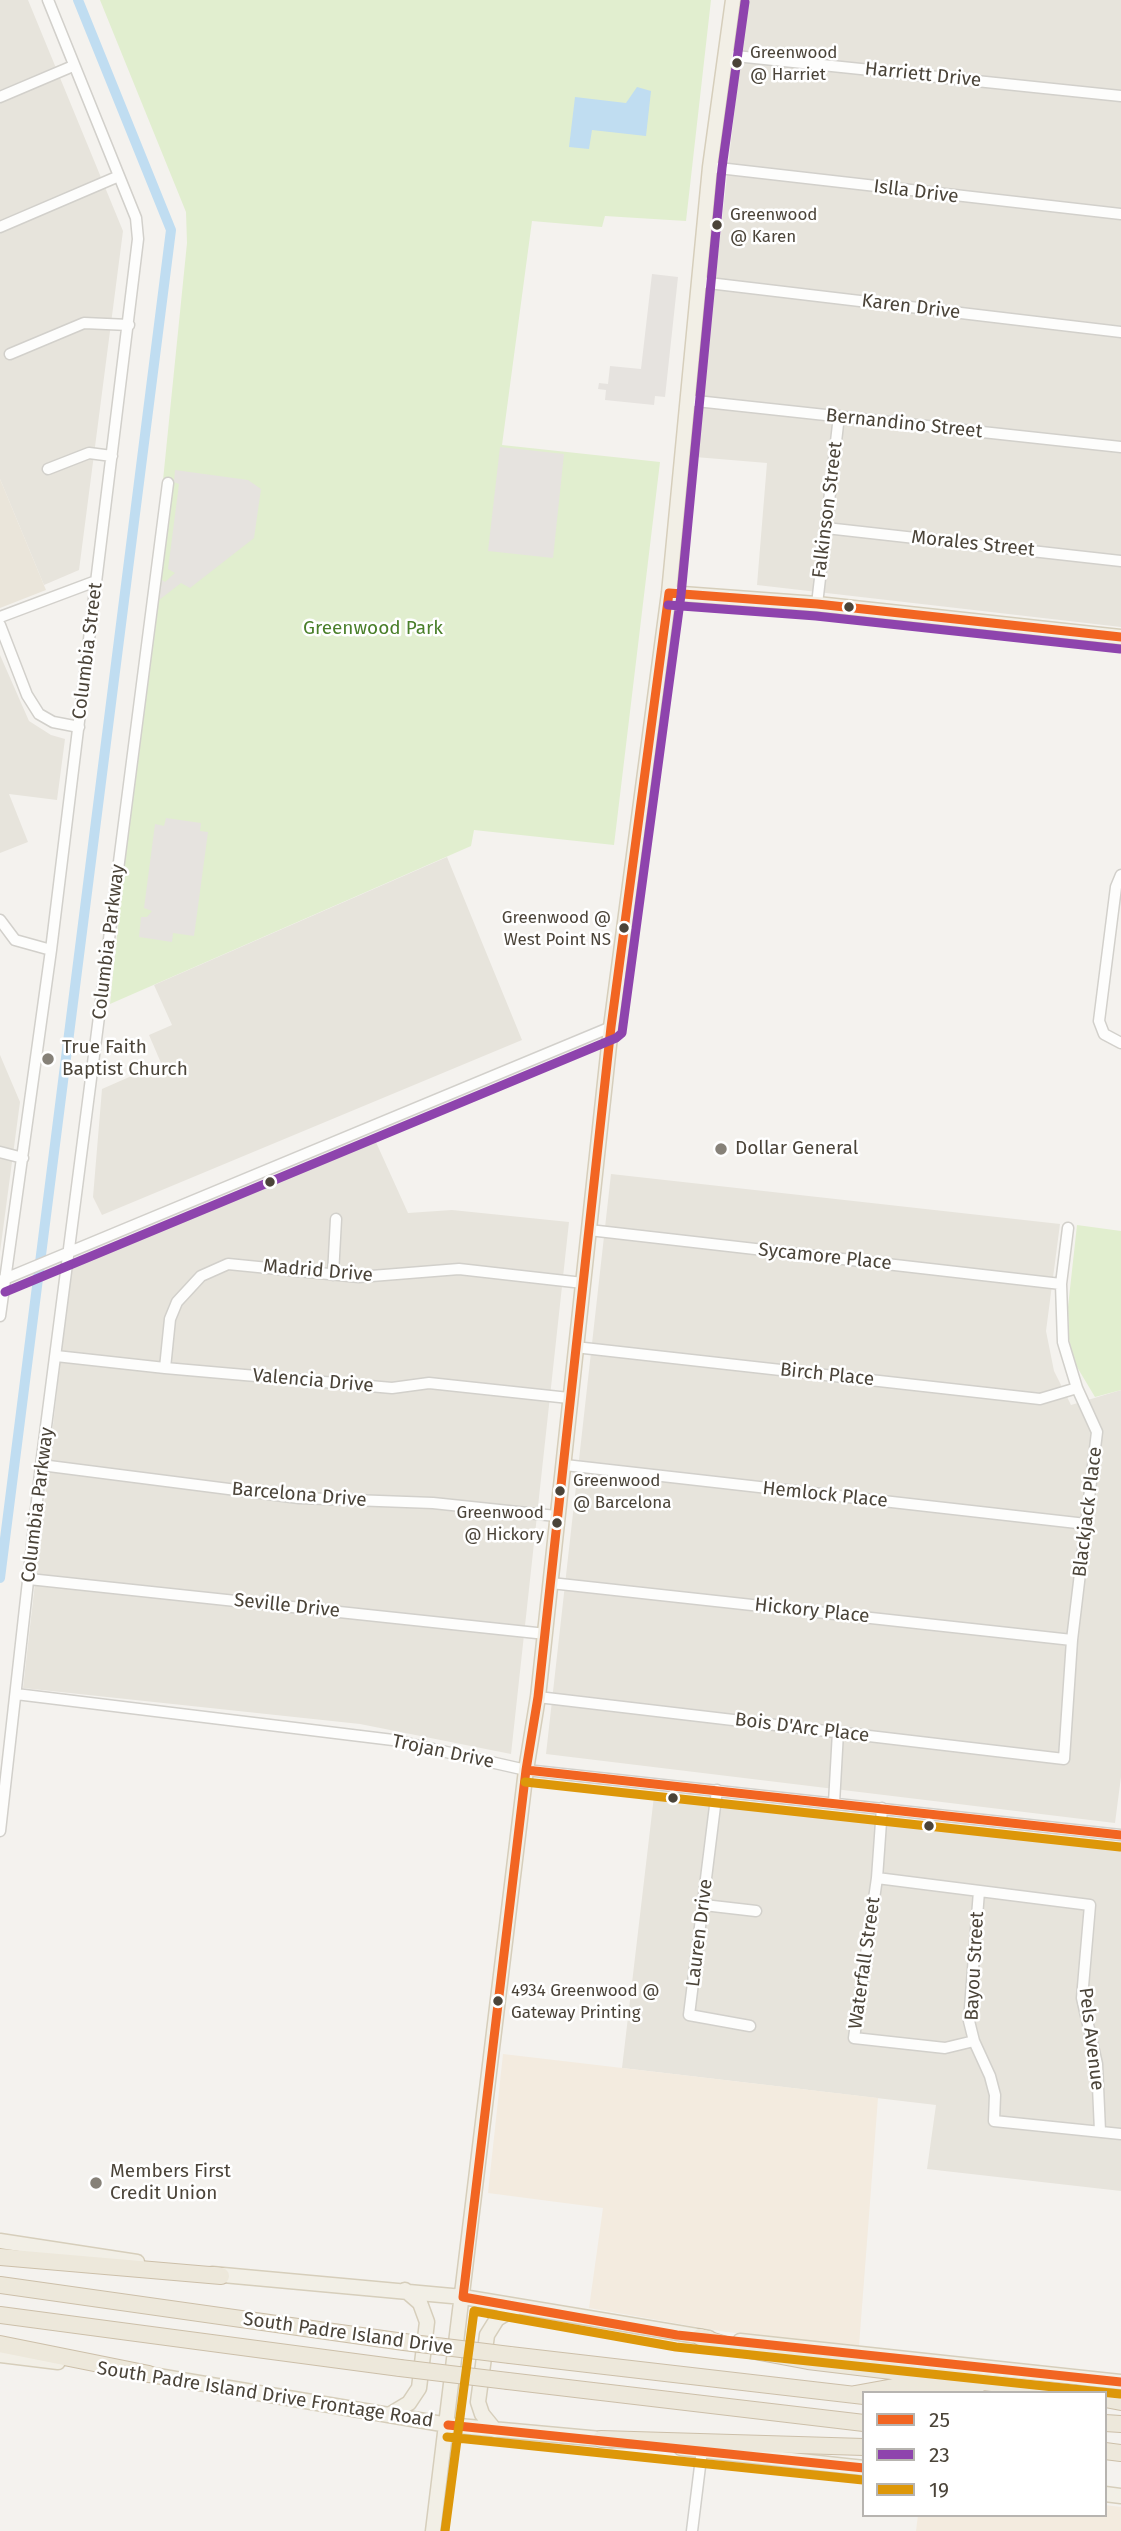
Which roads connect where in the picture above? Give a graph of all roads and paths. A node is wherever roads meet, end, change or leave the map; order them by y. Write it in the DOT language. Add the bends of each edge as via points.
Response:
graph roads {
  1 [pos="48,0"];
  2 [pos="733,0"];
  3 [pos="726,55"];
  4 [pos="74,66"];
  5 [pos="1121,96"];
  6 [pos="0,97"];
  7 [pos="710,167"];
  8 [pos="119,176"];
  9 [pos="1121,214"];
  10 [pos="0,227"];
  11 [pos="700,282"];
  12 [pos="129,325"];
  13 [pos="1121,332"];
  14 [pos="10,354"];
  15 [pos="687,400"];
  16 [pos="839,416"];
  17 [pos="1121,447"];
  18 [pos="112,456"];
  19 [pos="48,469"];
  20 [pos="168,483"];
  21 [pos="826,528"];
  22 [pos="1121,561"];
  23 [pos="96,581"];
  24 [pos="668,593"];
  25 [pos="817,604"];
  26 [pos="0,617"];
  27 [pos="0,625"];
  28 [pos="1121,637"];
  29 [pos="79,727"];
  30 [pos="1121,875"];
  31 [pos="0,920"];
  32 [pos="51,950"];
  33 [pos="611,1027"];
  34 [pos="1121,1043"];
  35 [pos="0,1152"];
  36 [pos="23,1158"];
  37 [pos="336,1219"];
  38 [pos="1068,1228"];
  39 [pos="589,1230"];
  40 [pos="63,1254"];
  41 [pos="333,1275"];
  42 [pos="2,1280"];
  43 [pos="583,1283"];
  44 [pos="1061,1284"];
  45 [pos="0,1316"];
  46 [pos="575,1347"];
  47 [pos="56,1356"];
  48 [pos="164,1368"];
  49 [pos="1077,1388"];
  50 [pos="569,1398"];
  51 [pos="41,1465"];
  52 [pos="565,1465"];
  53 [pos="556,1516"];
  54 [pos="1086,1524"];
  55 [pos="29,1578"];
  56 [pos="551,1583"];
  57 [pos="546,1634"];
  58 [pos="1073,1640"];
  59 [pos="16,1694"];
  60 [pos="538,1697"];
  61 [pos="838,1732"];
  62 [pos="1064,1759"];
  63 [pos="526,1770"];
  64 [pos="717,1790"];
  65 [pos="834,1803"];
  66 [pos="882,1808"];
  67 [pos="0,1831"];
  68 [pos="1121,1835"];
  69 [pos="877,1878"];
  70 [pos="979,1891"];
  71 [pos="704,1905"];
  72 [pos="756,1911"];
  73 [pos="750,2026"];
  74 [pos="974,2041"];
  75 [pos="1100,2131"];
  76 [pos="1121,2134"];
  77 [pos="0,2241"];
  78 [pos="0,2257"];
  79 [pos="220,2276"];
  80 [pos="0,2285"];
  81 [pos="405,2290"];
  82 [pos="463,2297"];
  83 [pos="517,2308"];
  84 [pos="0,2315"];
  85 [pos="700,2337"];
  86 [pos="0,2344"];
  87 [pos="0,2355"];
  88 [pos="149,2374"];
  89 [pos="1121,2382"];
  90 [pos="876,2391"];
  91 [pos="954,2391"];
  92 [pos="1059,2391"];
  93 [pos="858,2395"];
  94 [pos="389,2415"];
  95 [pos="862,2423"];
  96 [pos="448,2426"];
  97 [pos="495,2430"];
  98 [pos="601,2439"];
  99 [pos="862,2447"];
  100 [pos="702,2450"];
  101 [pos="862,2468"];
  102 [pos="433,2531"];
  103 [pos="692,2531"];
  1 -- 4 [label="street, Columbia Street"];
  2 -- 3 [label="main road"];
  3 -- 5 [label="street, Harriett Drive"];
  3 -- 7 [label="main road"];
  4 -- 6 [label="street"];
  4 -- 8 [label="street, Columbia Street"];
  7 -- 9 [label="street, Islla Drive"];
  7 -- 11 [label="main road"];
  8 -- 10 [label="street"];
  8 -- 12 [label="street, Columbia Street" via="136,218 138,239"];
  11 -- 13 [label="street, Karen Drive"];
  11 -- 15 [label="main road"];
  12 -- 14 [label="street" via="84,323"];
  12 -- 18 [label="street, Columbia Street"];
  15 -- 16 [label="street, Bernandino Street"];
  15 -- 24 [label="main road"];
  16 -- 17 [label="street, Bernandino Street"];
  16 -- 21 [label="street, Falkinson Street"];
  18 -- 19 [label="street" via="89,453"];
  18 -- 23 [label="street, Columbia Street"];
  20 -- 40 [label="street, Columbia Parkway"];
  21 -- 22 [label="street, Morales Street"];
  21 -- 25 [label="street, Falkinson Street"];
  23 -- 26 [label="street"];
  23 -- 29 [label="street, Columbia Street"];
  24 -- 25 [label="main road"];
  24 -- 33 [label="main road"];
  25 -- 28 [label="main road"];
  27 -- 29 [label="street" via="39,714"];
  29 -- 32 [label="street, Columbia Street"];
  30 -- 34 [label="street" via="1115,887 1099,1021 1104,1034"];
  31 -- 32 [label="street" via="15,940"];
  32 -- 36 [label="street, Columbia Street"];
  33 -- 39 [label="main road"];
  33 -- 40 [label="street"];
  35 -- 36 [label="street"];
  36 -- 42 [label="street, Columbia Street"];
  37 -- 41 [label="street"];
  38 -- 44 [label="street, Blackjack Place"];
  39 -- 43 [label="main road"];
  39 -- 44 [label="street, Sycamore Place"];
  40 -- 42 [label="street"];
  40 -- 47 [label="street, Columbia Parkway"];
  41 -- 43 [label="street, Madrid Drive" via="459,1269"];
  41 -- 48 [label="street, Madrid Drive" via="241,1264 213,1269 189,1286 177,1302"];
  42 -- 45 [label="street, Columbia Street"];
  43 -- 46 [label="main road"];
  44 -- 49 [label="street, Blackjack Place" via="1063,1342"];
  46 -- 49 [label="street, Birch Place" via="1040,1399"];
  46 -- 50 [label="main road"];
  47 -- 48 [label="street, Valencia Drive"];
  47 -- 51 [label="street, Columbia Parkway"];
  48 -- 50 [label="street, Valencia Drive" via="392,1388 429,1383"];
  49 -- 54 [label="street, Blackjack Place" via="1097,1432"];
  50 -- 52 [label="main road"];
  51 -- 53 [label="street, Barcelona Drive" via="299,1498 433,1503"];
  51 -- 55 [label="street, Columbia Parkway"];
  52 -- 53 [label="main road"];
  52 -- 54 [label="street, Hemlock Place"];
  53 -- 56 [label="main road"];
  54 -- 58 [label="street, Blackjack Place"];
  55 -- 57 [label="street, Seville Drive"];
  55 -- 59 [label="street, Columbia Parkway"];
  56 -- 57 [label="main road"];
  56 -- 58 [label="street, Hickory Place"];
  57 -- 60 [label="main road"];
  58 -- 62 [label="street, Blackjack Place"];
  59 -- 63 [label="street, Trojan Drive" via="393,1740"];
  59 -- 67 [label="street, Columbia Parkway"];
  60 -- 61 [label="street, Bois D'Arc Place"];
  60 -- 63 [label="main road"];
  61 -- 62 [label="street, Bois D'Arc Place"];
  61 -- 65 [label="street"];
  63 -- 64 [label="street, Trojan Drive"];
  63 -- 82 [label="main road"];
  64 -- 65 [label="street, Trojan Drive"];
  64 -- 71 [label="street, Lauren Drive"];
  65 -- 66 [label="street, Trojan Drive"];
  66 -- 68 [label="street, Trojan Drive"];
  66 -- 69 [label="street, Waterfall Street"];
  69 -- 70 [label="street"];
  69 -- 74 [label="street, Waterfall Street" via="855,2038 945,2048"];
  70 -- 74 [label="street, Bayou Street" via="969,2002"];
  70 -- 75 [label="street, Pels Avenue" via="1090,1905 1082,1998 1097,2064"];
  71 -- 72 [label="street"];
  71 -- 73 [label="street, Lauren Drive" via="690,2015"];
  74 -- 75 [label="street, Bayou Street" via="995,2095 994,2121"];
  75 -- 76 [label="street"];
  77 -- 79 [label="main road"];
  78 -- 79 [label="highway"];
  79 -- 81 [label="main road"];
  80 -- 93 [label="highway, South Padre Island Drive, bridge" via="404,2342"];
  81 -- 82 [label="main road"];
  81 -- 94 [label="main road" via="425,2311 427,2322 416,2396"];
  82 -- 83 [label="main road"];
  82 -- 96 [label="main road"];
  83 -- 85 [label="main road"];
  83 -- 97 [label="main road" via="497,2319 487,2335 478,2402"];
  84 -- 95 [label="highway, South Padre Island Drive, bridge"];
  85 -- 89 [label="main road"];
  85 -- 92 [label="highway" via="808,2361"];
  86 -- 88 [label="highway"];
  87 -- 88 [label="main road, South Padre Island Drive Frontage Road"];
  88 -- 94 [label="main road, South Padre Island Drive Frontage Road"];
  90 -- 91 [label="highway, South Padre Island Drive" via="898,2386"];
  94 -- 96 [label="main road, South Padre Island Drive Frontage Road"];
  96 -- 97 [label="main road, South Padre Island Drive Frontage Road"];
  96 -- 102 [label="main road"];
  97 -- 98 [label="main road, South Padre Island Drive Frontage Road"];
  98 -- 99 [label="highway"];
  98 -- 100 [label="main road, South Padre Island Drive Frontage Road"];
  100 -- 101 [label="main road, South Padre Island Drive Frontage Road"];
  100 -- 103 [label="street"];
}
